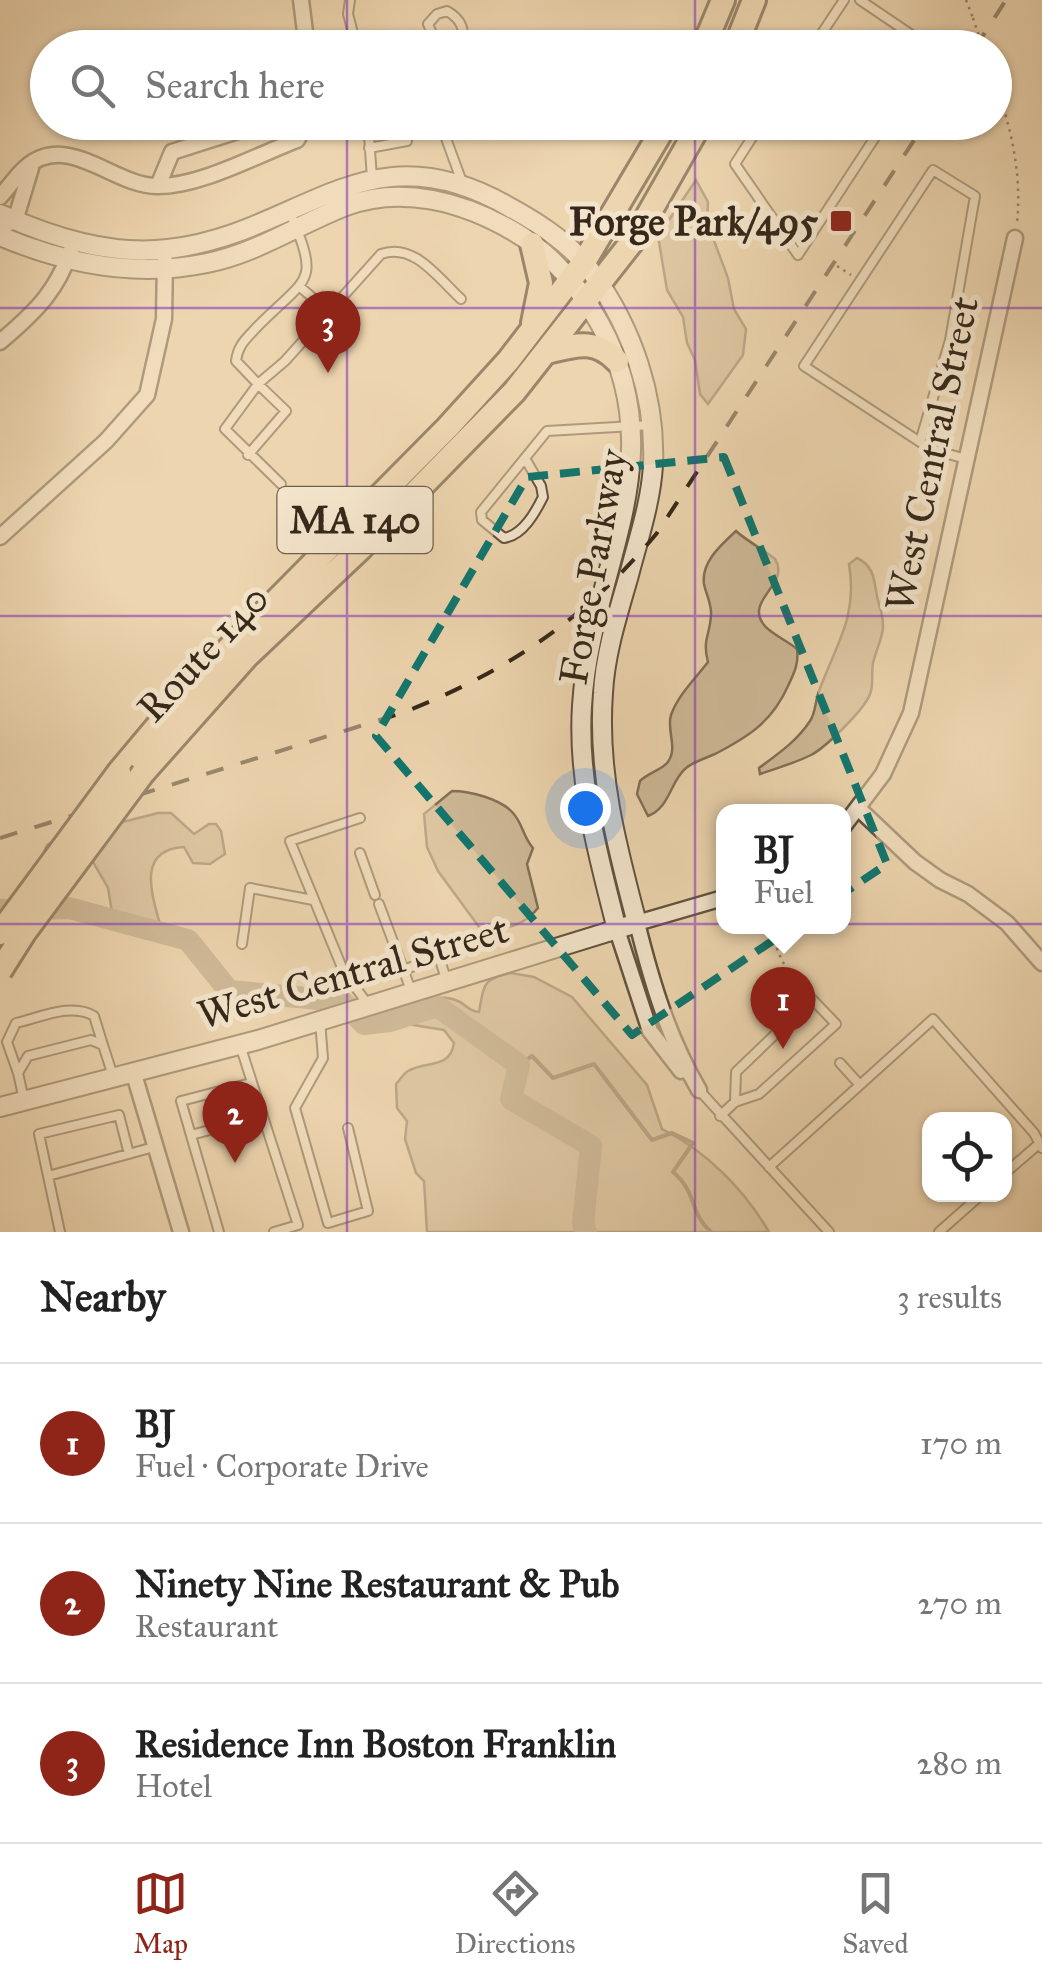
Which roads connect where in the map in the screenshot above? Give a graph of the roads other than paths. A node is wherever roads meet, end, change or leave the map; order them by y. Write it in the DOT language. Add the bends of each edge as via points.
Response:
graph roads {
  1 [pos="301,0"];
  2 [pos="350,0"];
  3 [pos="723,0"];
  4 [pos="754,0"];
  5 [pos="844,0"];
  6 [pos="860,0"];
  7 [pos="305,30"];
  8 [pos="352,30"];
  9 [pos="430,30"];
  10 [pos="464,30"];
  11 [pos="710,30"];
  12 [pos="742,30"];
  13 [pos="824,30"];
  14 [pos="904,30"];
  15 [pos="210,140"];
  16 [pos="297,140"];
  17 [pos="369,140"];
  18 [pos="407,140"];
  19 [pos="447,140"];
  20 [pos="656,140"];
  21 [pos="691,140"];
  22 [pos="750,140"];
  23 [pos="873,140"];
  24 [pos="369,148"];
  25 [pos="32,163"];
  26 [pos="372,178"];
  27 [pos="158,186"];
  28 [pos="464,186"];
  29 [pos="0,197"];
  30 [pos="374,198"];
  31 [pos="290,210"];
  32 [pos="5,220"];
  33 [pos="297,228"];
  34 [pos="0,236"];
  35 [pos="1015,238"];
  36 [pos="74,241"];
  37 [pos="532,244"];
  38 [pos="165,259"];
  39 [pos="68,260"];
  40 [pos="578,271"];
  41 [pos="299,286"];
  42 [pos="593,292"];
  43 [pos="461,300"];
  44 [pos="329,312"];
  45 [pos="0,342"];
  46 [pos="538,344"];
  47 [pos="617,361"];
  48 [pos="258,384"];
  49 [pos="642,425"];
  50 [pos="920,442"];
  51 [pos="248,455"];
  52 [pos="966,459"];
  53 [pos="526,460"];
  54 [pos="282,484"];
  55 [pos="0,537"];
  56 [pos="859,810"];
  57 [pos="360,818"];
  58 [pos="851,818"];
  59 [pos="360,853"];
  60 [pos="313,900"];
  61 [pos="716,900"];
  62 [pos="637,924"];
  63 [pos="617,930"];
  64 [pos="0,933"];
  65 [pos="242,944"];
  66 [pos="1042,964"];
  67 [pos="403,970"];
  68 [pos="0,971"];
  69 [pos="447,982"];
  70 [pos="412,993"];
  71 [pos="364,1008"];
  72 [pos="320,1021"];
  73 [pos="240,1044"];
  74 [pos="102,1045"];
  75 [pos="840,1063"];
  76 [pos="133,1070"];
  77 [pos="18,1073"];
  78 [pos="113,1076"];
  79 [pos="251,1083"];
  80 [pos="860,1085"];
  81 [pos="698,1090"];
  82 [pos="24,1100"];
  83 [pos="735,1102"];
  84 [pos="0,1107"];
  85 [pos="262,1116"];
  86 [pos="720,1116"];
  87 [pos="348,1128"];
  88 [pos="191,1135"];
  89 [pos="1041,1146"];
  90 [pos="156,1147"];
  91 [pos="129,1154"];
  92 [pos="769,1167"];
  93 [pos="1012,1168"];
  94 [pos="48,1176"];
  95 [pos="973,1202"];
  96 [pos="60,1232"];
  97 [pos="181,1232"];
  98 [pos="218,1232"];
  99 [pos="274,1232"];
  100 [pos="829,1232"];
  101 [pos="939,1232"];
  1 -- 7 [label="street"];
  2 -- 8 [label="lane"];
  3 -- 11 [label="main road"];
  4 -- 12 [label="main road"];
  5 -- 13 [label="lane"];
  6 -- 14 [label="lane"];
  9 -- 10 [label="lane" via="437,14 448,11"];
  15 -- 27 [label="street" via="172,152"];
  16 -- 27 [label="street" via="190,181"];
  17 -- 24 [label="lane"];
  18 -- 24 [label="lane"];
  19 -- 28 [label="lane"];
  20 -- 40 [label="main road, Route 140 / MA 140"];
  21 -- 42 [label="main road, Route 140 / MA 140" via="641,229"];
  22 -- 23 [label="lane" via="734,164 798,254"];
  24 -- 26 [label="lane"];
  25 -- 27 [label="street" via="72,155 132,183"];
  25 -- 29 [label="street"];
  25 -- 32 [label="street"];
  26 -- 28 [label="street, Forge Parkway" via="419,177"];
  26 -- 30 [label="lane"];
  26 -- 31 [label="street, Forge Parkway"];
  28 -- 40 [label="street, Forge Parkway" via="557,238"];
  30 -- 33 [label="street, Forge Parkway"];
  30 -- 37 [label="street, Forge Parkway" via="411,196 454,206"];
  31 -- 33 [label="lane"];
  31 -- 38 [label="street, Forge Parkway"];
  32 -- 36 [label="street, Forge Parkway"];
  33 -- 38 [label="street, Forge Parkway" via="205,264"];
  33 -- 41 [label="lane" via="308,274"];
  34 -- 39 [label="street, Forge Parkway"];
  35 -- 52 [label="street, West Central Street"];
  36 -- 38 [label="street, Forge Parkway"];
  36 -- 39 [label="street"];
  37 -- 40 [label="street, Forge Parkway"];
  37 -- 46 [label="main road" via="541,283"];
  38 -- 39 [label="street, Forge Parkway" via="113,269"];
  38 -- 55 [label="street" via="164,319 147,395"];
  39 -- 45 [label="street" via="45,302"];
  40 -- 42 [label="street, Forge Parkway"];
  40 -- 46 [label="main road, Route 140 / MA 140"];
  41 -- 44 [label="lane"];
  41 -- 48 [label="lane" via="238,348 236,360"];
  42 -- 46 [label="main road, Route 140 / MA 140"];
  42 -- 47 [label="street, Forge Parkway"];
  42 -- 49 [label="street, Forge Parkway" via="621,321 640,366"];
  43 -- 44 [label="lane" via="411,253 395,249 381,254"];
  44 -- 48 [label="lane"];
  46 -- 47 [label="main road" via="592,344"];
  46 -- 64 [label="main road, Route 140 / MA 140, bridge" via="209,668 118,772"];
  46 -- 68 [label="main road, Route 140 / MA 140, bridge" via="467,443 247,656 143,772"];
  47 -- 49 [label="street, Forge Parkway"];
  48 -- 51 [label="lane" via="225,430"];
  48 -- 51 [label="lane" via="286,411"];
  49 -- 53 [label="lane" via="547,431"];
  49 -- 62 [label="street, Forge Parkway" via="650,486 603,691 607,802"];
  49 -- 63 [label="street, Forge Parkway" via="582,706 586,794"];
  50 -- 50 [label="lane" via="950,340 975,196 933,170 804,366"];
  50 -- 52 [label="lane"];
  51 -- 54 [label="lane"];
  52 -- 56 [label="street, West Central Street" via="911,713"];
  53 -- 53 [label="lane" via="481,512 504,538 524,526 543,498"];
  56 -- 58 [label="street, West Central Street"];
  56 -- 66 [label="street" via="915,862 1007,923"];
  57 -- 60 [label="lane" via="290,841"];
  59 -- 67 [label="lane"];
  60 -- 65 [label="lane" via="250,888"];
  60 -- 71 [label="lane"];
  61 -- 62 [label="street, West Central Street"];
  62 -- 63 [label="street, West Central Street"];
  62 -- 81 [label="street" via="657,1000"];
  63 -- 69 [label="street, West Central Street"];
  63 -- 81 [label="street" via="650,1031"];
  67 -- 69 [label="lane" via="439,957"];
  67 -- 70 [label="lane"];
  69 -- 70 [label="street, West Central Street"];
  70 -- 71 [label="street, West Central Street"];
  71 -- 72 [label="street, West Central Street"];
  72 -- 73 [label="street, West Central Street"];
  72 -- 87 [label="lane" via="322,1058 295,1108 328,1223 368,1210"];
  73 -- 76 [label="street, West Central Street"];
  73 -- 79 [label="lane"];
  74 -- 77 [label="lane" via="91,1040 28,1056"];
  74 -- 77 [label="lane" via="94,1016 84,1010 16,1024 7,1042"];
  74 -- 78 [label="lane"];
  75 -- 80 [label="lane"];
  76 -- 78 [label="street, West Central Street"];
  76 -- 90 [label="street"];
  77 -- 82 [label="lane"];
  78 -- 82 [label="street, West Central Street"];
  79 -- 85 [label="lane"];
  79 -- 88 [label="lane" via="181,1102"];
  80 -- 89 [label="lane" via="933,1019"];
  80 -- 92 [label="lane"];
  81 -- 86 [label="lane"];
  82 -- 84 [label="street, West Central Street"];
  83 -- 83 [label="lane" via="759,1094 836,1024 812,999 736,1072"];
  83 -- 86 [label="lane"];
  85 -- 88 [label="lane"];
  85 -- 99 [label="lane" via="298,1224"];
  86 -- 92 [label="lane"];
  88 -- 98 [label="lane"];
  89 -- 93 [label="lane"];
  90 -- 91 [label="lane"];
  90 -- 97 [label="street"];
  91 -- 94 [label="lane"];
  91 -- 94 [label="lane" via="119,1116 39,1134"];
  92 -- 100 [label="lane"];
  94 -- 96 [label="lane"];
  95 -- 101 [label="lane"];
}
